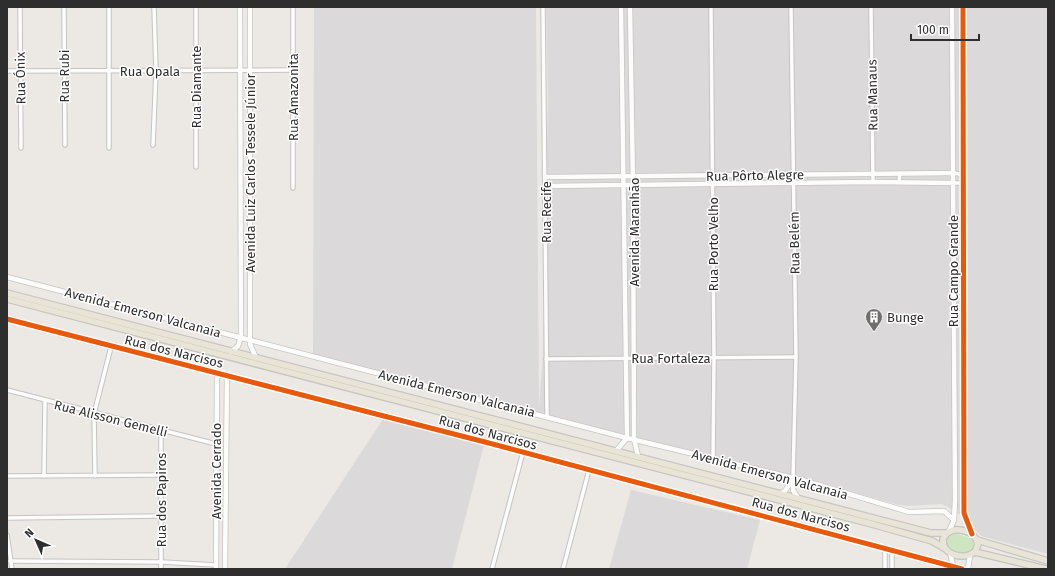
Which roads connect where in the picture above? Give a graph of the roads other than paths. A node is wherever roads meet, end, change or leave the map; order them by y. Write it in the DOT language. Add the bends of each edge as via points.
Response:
graph roads {
  1 [pos="20,7"];
  2 [pos="64,7"];
  3 [pos="109,7"];
  4 [pos="154,7"];
  5 [pos="196,7"];
  6 [pos="240,7"];
  7 [pos="250,7"];
  8 [pos="293,7"];
  9 [pos="543,7"];
  10 [pos="621,7"];
  11 [pos="630,7"];
  12 [pos="712,7"];
  13 [pos="791,7"];
  14 [pos="871,7"];
  15 [pos="952,7"];
  16 [pos="963,7"];
  17 [pos="156,70"];
  18 [pos="196,70"];
  19 [pos="240,70"];
  20 [pos="250,70"];
  21 [pos="293,70"];
  22 [pos="7,71"];
  23 [pos="19,71"];
  24 [pos="64,71"];
  25 [pos="109,71"];
  26 [pos="65,145"];
  27 [pos="153,145"];
  28 [pos="21,148"];
  29 [pos="109,148"];
  30 [pos="196,167"];
  31 [pos="900,173"];
  32 [pos="920,173"];
  33 [pos="954,173"];
  34 [pos="839,174"];
  35 [pos="873,174"];
  36 [pos="792,175"];
  37 [pos="964,175"];
  38 [pos="546,176"];
  39 [pos="624,176"];
  40 [pos="633,176"];
  41 [pos="712,176"];
  42 [pos="761,176"];
  43 [pos="873,182"];
  44 [pos="899,182"];
  45 [pos="920,182"];
  46 [pos="840,183"];
  47 [pos="954,183"];
  48 [pos="964,183"];
  49 [pos="625,184"];
  50 [pos="633,184"];
  51 [pos="761,184"];
  52 [pos="793,184"];
  53 [pos="713,185"];
  54 [pos="546,186"];
  55 [pos="294,188"];
  56 [pos="7,277"];
  57 [pos="7,293"];
  58 [pos="7,299"];
  59 [pos="7,319"];
  60 [pos="241,337"];
  61 [pos="250,340"];
  62 [pos="111,347"];
  63 [pos="231,352"];
  64 [pos="796,357"];
  65 [pos="256,358"];
  66 [pos="626,358"];
  67 [pos="634,358"];
  68 [pos="714,358"];
  69 [pos="546,359"];
  70 [pos="217,373"];
  71 [pos="227,375"];
  72 [pos="7,390"];
  73 [pos="45,401"];
  74 [pos="94,414"];
  75 [pos="547,416"];
  76 [pos="161,430"];
  77 [pos="626,438"];
  78 [pos="634,439"];
  79 [pos="216,444"];
  80 [pos="616,451"];
  81 [pos="523,452"];
  82 [pos="638,456"];
  83 [pos="713,458"];
  84 [pos="589,470"];
  85 [pos="161,475"];
  86 [pos="7,476"];
  87 [pos="44,476"];
  88 [pos="95,476"];
  89 [pos="793,478"];
  90 [pos="781,493"];
  91 [pos="798,498"];
  92 [pos="161,516"];
  93 [pos="7,518"];
  94 [pos="954,520"];
  95 [pos="948,532"];
  96 [pos="972,534"];
  97 [pos="7,535"];
  98 [pos="977,540"];
  99 [pos="885,547"];
  100 [pos="944,548"];
  101 [pos="892,549"];
  102 [pos="950,553"];
  103 [pos="973,554"];
  104 [pos="10,561"];
  105 [pos="1048,561"];
  106 [pos="161,562"];
  107 [pos="216,567"];
  108 [pos="954,568"];
  109 [pos="12,569"];
  110 [pos="161,569"];
  111 [pos="225,569"];
  112 [pos="492,569"];
  113 [pos="563,569"];
  114 [pos="885,569"];
  115 [pos="892,569"];
  116 [pos="962,569"];
  117 [pos="968,569"];
  118 [pos="1046,569"];
  1 -- 23 [label="street, Rua Ónix"];
  2 -- 24 [label="street, Rua Rubi"];
  3 -- 25 [label="street"];
  4 -- 17 [label="street"];
  5 -- 18 [label="street, Rua Diamante"];
  6 -- 19 [label="street, Avenida Luiz Carlos Tessele Júnior"];
  7 -- 20 [label="street, Avenida Luiz Carlos Tessele Júnior"];
  8 -- 21 [label="street, Rua Amazonita"];
  9 -- 38 [label="street, Rua Recife"];
  10 -- 39 [label="street, Avenida Maranhão"];
  11 -- 40 [label="street, Avenida Maranhão"];
  12 -- 41 [label="street, Rua Porto Velho"];
  13 -- 36 [label="street, Rua Belém"];
  14 -- 35 [label="street, Rua Manaus"];
  15 -- 33 [label="street, Rua Campo Grande"];
  16 -- 37 [label="street, Rua Campo Grande"];
  17 -- 18 [label="street, Rua Opala"];
  17 -- 25 [label="street, Rua Opala"];
  17 -- 27 [label="street"];
  18 -- 19 [label="street, Rua Opala"];
  18 -- 30 [label="street, Rua Diamante"];
  19 -- 20 [label="street, Rua Opala"];
  19 -- 60 [label="street, Avenida Luiz Carlos Tessele Júnior"];
  20 -- 21 [label="street, Rua Opala"];
  20 -- 61 [label="street, Avenida Luiz Carlos Tessele Júnior"];
  21 -- 55 [label="street, Rua Amazonita"];
  22 -- 23 [label="street, Rua Opala"];
  23 -- 24 [label="street, Rua Opala"];
  23 -- 28 [label="street, Rua Ónix"];
  24 -- 25 [label="street, Rua Opala"];
  24 -- 26 [label="street, Rua Rubi"];
  25 -- 29 [label="street"];
  31 -- 32 [label="street, Rua Pôrto Alegre"];
  31 -- 35 [label="street, Rua Pôrto Alegre"];
  31 -- 44 [label="street"];
  32 -- 33 [label="street, Rua Pôrto Alegre"];
  32 -- 45 [label="street"];
  33 -- 37 [label="street, Rua Pôrto Alegre"];
  33 -- 47 [label="street, Rua Campo Grande"];
  34 -- 35 [label="street, Rua Pôrto Alegre"];
  34 -- 36 [label="street, Rua Pôrto Alegre"];
  34 -- 46 [label="street"];
  35 -- 43 [label="street, Rua Manaus"];
  36 -- 42 [label="street, Rua Pôrto Alegre"];
  36 -- 52 [label="street, Rua Belém"];
  37 -- 48 [label="street, Rua Campo Grande"];
  38 -- 39 [label="street, Rua Pôrto Alegre"];
  38 -- 54 [label="street, Rua Recife"];
  39 -- 40 [label="street, Rua Pôrto Alegre"];
  39 -- 49 [label="street, Avenida Maranhão"];
  40 -- 41 [label="street, Rua Pôrto Alegre"];
  40 -- 50 [label="street, Avenida Maranhão"];
  41 -- 42 [label="street, Rua Pôrto Alegre"];
  41 -- 53 [label="street, Rua Porto Velho"];
  42 -- 51 [label="street"];
  43 -- 44 [label="street, Rua Pôrto Alegre"];
  43 -- 46 [label="street, Rua Pôrto Alegre"];
  44 -- 45 [label="street, Rua Pôrto Alegre"];
  45 -- 47 [label="street, Rua Pôrto Alegre"];
  46 -- 52 [label="street, Rua Pôrto Alegre"];
  47 -- 48 [label="street, Rua Pôrto Alegre"];
  47 -- 94 [label="street, Rua Campo Grande"];
  48 -- 96 [label="street, Rua Campo Grande" via="964,513"];
  49 -- 50 [label="street, Rua Pôrto Alegre"];
  49 -- 54 [label="street, Rua Pôrto Alegre"];
  49 -- 66 [label="street, Avenida Maranhão"];
  50 -- 53 [label="street, Rua Pôrto Alegre"];
  50 -- 67 [label="street, Avenida Maranhão"];
  51 -- 52 [label="street, Rua Pôrto Alegre"];
  51 -- 53 [label="street, Rua Pôrto Alegre"];
  52 -- 64 [label="street, Rua Belém"];
  53 -- 68 [label="street, Rua Porto Velho"];
  54 -- 69 [label="street, Rua Recife"];
  56 -- 60 [label="street, Avenida Emerson Valcanaia"];
  57 -- 63 [label="main road"];
  58 -- 100 [label="main road" via="868,523 932,541"];
  59 -- 62 [label="street, Rua dos Narcisos"];
  60 -- 61 [label="street, Avenida Emerson Valcanaia"];
  60 -- 63 [label="street" via="238,346"];
  61 -- 65 [label="street, Avenida Luiz Carlos Tessele Júnior"];
  61 -- 75 [label="street, Avenida Emerson Valcanaia"];
  62 -- 70 [label="street, Rua dos Narcisos"];
  62 -- 74 [label="street"];
  63 -- 65 [label="main road"];
  64 -- 68 [label="street, Rua Fortaleza"];
  64 -- 89 [label="street, Rua Belém"];
  65 -- 80 [label="main road"];
  66 -- 67 [label="street, Rua Fortaleza"];
  66 -- 69 [label="street, Rua Fortaleza"];
  66 -- 77 [label="street, Avenida Maranhão"];
  67 -- 68 [label="street, Rua Fortaleza"];
  67 -- 78 [label="street, Avenida Maranhão"];
  68 -- 83 [label="street, Rua Porto Velho"];
  69 -- 75 [label="street, Rua Recife"];
  70 -- 71 [label="street, Rua dos Narcisos"];
  70 -- 79 [label="street, Avenida Cerrado"];
  71 -- 81 [label="street, Rua dos Narcisos"];
  71 -- 111 [label="street, Avenida Cerrado"];
  72 -- 73 [label="street, Rua Alisson Gemelli"];
  73 -- 74 [label="street, Rua Alisson Gemelli"];
  73 -- 87 [label="street"];
  74 -- 76 [label="street, Rua Alisson Gemelli"];
  74 -- 88 [label="street"];
  75 -- 77 [label="street, Avenida Emerson Valcanaia"];
  76 -- 79 [label="street, Rua Alisson Gemelli"];
  76 -- 85 [label="street, Rua dos Papiros"];
  77 -- 78 [label="street, Avenida Emerson Valcanaia"];
  77 -- 80 [label="street"];
  78 -- 82 [label="street, Avenida Maranhão"];
  78 -- 83 [label="street, Avenida Emerson Valcanaia"];
  79 -- 107 [label="street, Avenida Cerrado"];
  80 -- 82 [label="main road"];
  81 -- 84 [label="street, Rua dos Narcisos"];
  81 -- 112 [label="street"];
  82 -- 90 [label="main road"];
  83 -- 89 [label="street, Avenida Emerson Valcanaia"];
  84 -- 99 [label="street, Rua dos Narcisos"];
  84 -- 113 [label="street"];
  85 -- 88 [label="street"];
  85 -- 92 [label="street, Rua dos Papiros"];
  86 -- 87 [label="street"];
  87 -- 88 [label="street"];
  89 -- 90 [label="street"];
  89 -- 91 [label="street" via="794,494"];
  89 -- 94 [label="street, Avenida Emerson Valcanaia" via="906,511 944,511"];
  90 -- 91 [label="main road"];
  91 -- 95 [label="main road" via="931,533"];
  92 -- 93 [label="street"];
  92 -- 106 [label="street, Rua dos Papiros"];
  94 -- 95 [label="street, Rua Campo Grande"];
  95 -- 96 [label="main road" via="962,530"];
  95 -- 100 [label="main road" via="943,540"];
  96 -- 98 [label="main road"];
  97 -- 104 [label="street"];
  98 -- 103 [label="main road" via="978,547"];
  98 -- 105 [label="main road"];
  99 -- 101 [label="street, Rua dos Narcisos"];
  99 -- 114 [label="street"];
  100 -- 102 [label="main road"];
  101 -- 108 [label="street, Rua dos Narcisos"];
  101 -- 115 [label="street"];
  102 -- 103 [label="main road" via="960,556"];
  102 -- 108 [label="street"];
  103 -- 117 [label="street"];
  103 -- 118 [label="main road"];
  104 -- 106 [label="street"];
  104 -- 109 [label="street"];
  106 -- 107 [label="street"];
  106 -- 110 [label="street, Rua dos Papiros"];
  108 -- 116 [label="street, Rua dos Narcisos"];
}
